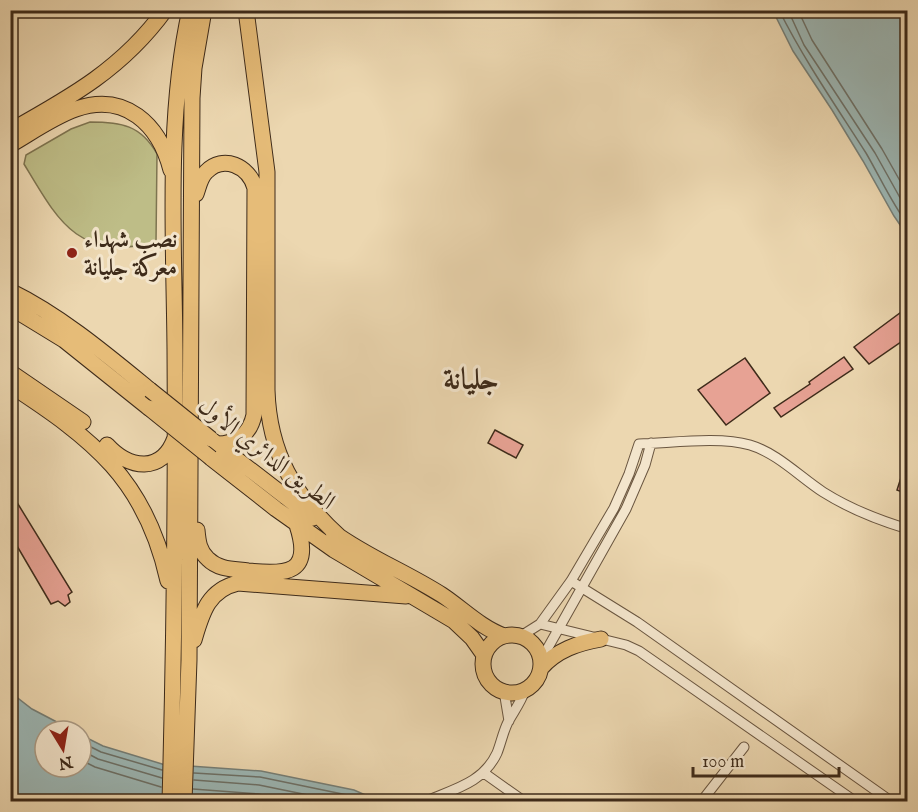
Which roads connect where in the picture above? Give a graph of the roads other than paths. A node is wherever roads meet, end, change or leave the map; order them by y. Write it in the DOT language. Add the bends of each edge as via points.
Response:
graph roads {
  1 [pos="165,10"];
  2 [pos="190,10"];
  3 [pos="204,10"];
  4 [pos="246,10"];
  5 [pos="10,131"];
  6 [pos="10,145"];
  7 [pos="174,182"];
  8 [pos="192,202"];
  9 [pos="10,291"];
  10 [pos="10,307"];
  11 [pos="10,372"];
  12 [pos="10,384"];
  13 [pos="176,435"];
  14 [pos="651,443"];
  15 [pos="213,447"];
  16 [pos="190,502"];
  17 [pos="297,525"];
  18 [pos="908,529"];
  19 [pos="340,538"];
  20 [pos="571,581"];
  21 [pos="581,586"];
  22 [pos="413,596"];
  23 [pos="174,609"];
  24 [pos="540,624"];
  25 [pos="557,629"];
  26 [pos="504,636"];
  27 [pos="521,636"];
  28 [pos="601,639"];
  29 [pos="484,656"];
  30 [pos="189,660"];
  31 [pos="542,664"];
  32 [pos="525,690"];
  33 [pos="504,692"];
  34 [pos="509,721"];
  35 [pos="179,722"];
  36 [pos="744,747"];
  37 [pos="484,772"];
  38 [pos="431,799"];
  39 [pos="170,801"];
  40 [pos="184,801"];
  41 [pos="525,801"];
  42 [pos="701,801"];
  43 [pos="856,801"];
  44 [pos="892,801"];
  1 -- 5 [label="main road" via="134,49 104,75"];
  2 -- 7 [label="main road" via="178,92"];
  3 -- 8 [label="main road" via="192,98"];
  4 -- 19 [label="main road" via="267,172 269,418 276,448 291,480 314,512"];
  6 -- 7 [label="main road" via="74,110 92,106 120,108 136,115 156,133"];
  7 -- 13 [label="main road"];
  8 -- 15 [label="main road" via="204,174 219,164 237,165 247,171 253,182 254,415 245,435"];
  8 -- 16 [label="main road"];
  9 -- 15 [label="main road, الطريق الدائري الأول, bridge" via="71,329 150,390"];
  10 -- 15 [label="main road, bridge" via="64,340 149,408"];
  11 -- 13 [label="main road" via="66,409 125,461 146,464 157,460 167,452"];
  12 -- 23 [label="main road" via="69,424 126,483 157,540"];
  13 -- 23 [label="main road"];
  14 -- 18 [label="street" via="721,441 751,446 841,502"];
  14 -- 20 [label="street" via="639,444 614,508"];
  14 -- 21 [label="street" via="626,508"];
  15 -- 17 [label="main road"];
  15 -- 19 [label="main road, الطريق الدائري الأول"];
  16 -- 17 [label="main road" via="202,552 225,568 276,573 292,568 303,547"];
  16 -- 30 [label="main road"];
  17 -- 22 [label="main road"];
  19 -- 26 [label="main road, الطريق الدائري الأول" via="440,594 484,627"];
  20 -- 21 [label="street"];
  20 -- 24 [label="street"];
  21 -- 25 [label="street"];
  21 -- 44 [label="street"];
  22 -- 29 [label="main road" via="454,621"];
  22 -- 30 [label="main road" via="251,583 232,585 206,604"];
  23 -- 35 [label="main road"];
  24 -- 25 [label="street"];
  24 -- 27 [label="street"];
  25 -- 28 [label="street"];
  25 -- 31 [label="street"];
  26 -- 27 [label="main road"];
  26 -- 29 [label="main road" via="490,645"];
  27 -- 31 [label="main road" via="535,645"];
  28 -- 31 [label="main road" via="570,647"];
  28 -- 43 [label="street" via="626,645 650,658"];
  29 -- 33 [label="main road" via="486,677"];
  30 -- 35 [label="main road"];
  31 -- 32 [label="main road" via="536,681"];
  32 -- 33 [label="main road"];
  32 -- 34 [label="street"];
  33 -- 34 [label="street"];
  34 -- 37 [label="street" via="498,751"];
  35 -- 39 [label="main road"];
  35 -- 40 [label="main road"];
  36 -- 42 [label="street"];
  37 -- 38 [label="street" via="462,787"];
  37 -- 41 [label="street"];
}
